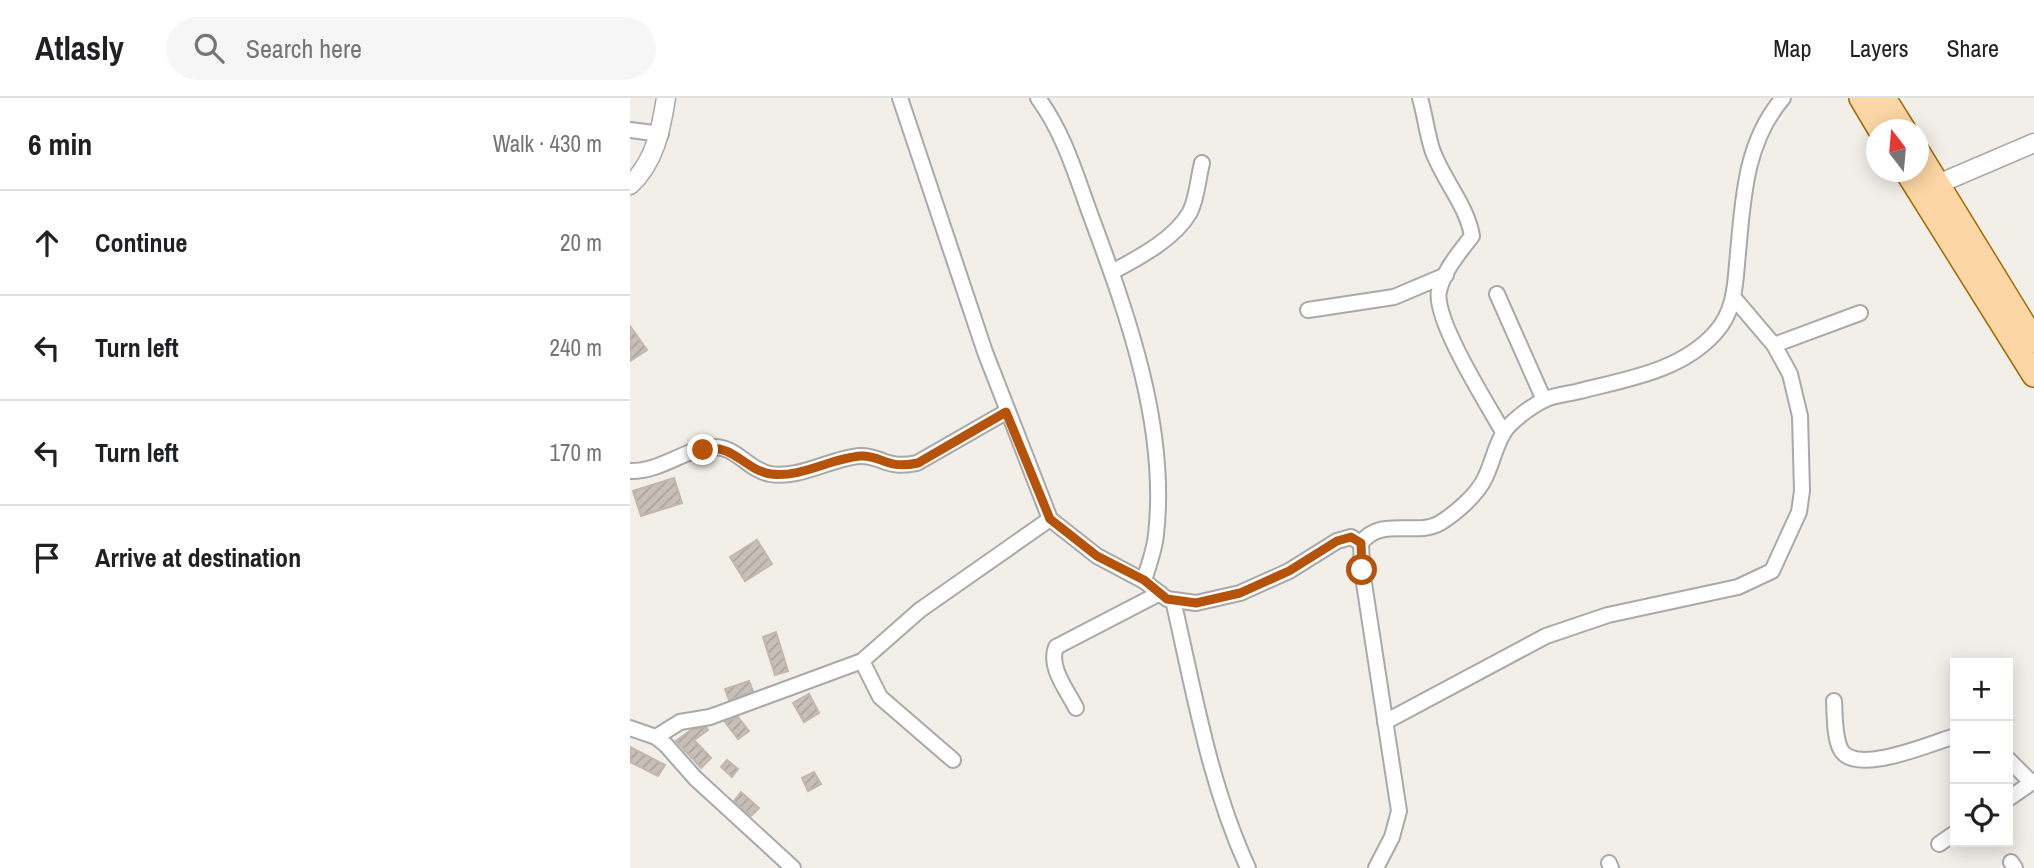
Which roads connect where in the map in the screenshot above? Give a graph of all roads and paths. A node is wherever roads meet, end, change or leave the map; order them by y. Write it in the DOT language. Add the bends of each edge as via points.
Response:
graph roads {
  1 [pos="666,98"];
  2 [pos="900,98"];
  3 [pos="1038,98"];
  4 [pos="1420,98"];
  5 [pos="1783,98"];
  6 [pos="1861,98"];
  7 [pos="1884,98"];
  8 [pos="1873,119"];
  9 [pos="1897,119"];
  10 [pos="630,130"];
  11 [pos="661,134"];
  12 [pos="2034,143"];
  13 [pos="1202,163"];
  14 [pos="1929,169"];
  15 [pos="1913,182"];
  16 [pos="1938,184"];
  17 [pos="630,185"];
  18 [pos="1112,272"];
  19 [pos="1446,275"];
  20 [pos="1497,294"];
  21 [pos="1734,298"];
  22 [pos="1308,310"];
  23 [pos="1860,313"];
  24 [pos="2034,341"];
  25 [pos="1774,345"];
  26 [pos="2034,375"];
  27 [pos="1544,400"];
  28 [pos="1006,412"];
  29 [pos="1503,432"];
  30 [pos="630,471"];
  31 [pos="1050,519"];
  32 [pos="1361,543"];
  33 [pos="1144,580"];
  34 [pos="1160,593"];
  35 [pos="1174,600"];
  36 [pos="862,661"];
  37 [pos="1834,701"];
  38 [pos="1076,708"];
  39 [pos="1385,722"];
  40 [pos="630,728"];
  41 [pos="656,737"];
  42 [pos="1950,738"];
  43 [pos="953,760"];
  44 [pos="2013,764"];
  45 [pos="2033,782"];
  46 [pos="2013,796"];
  47 [pos="1950,837"];
  48 [pos="1940,844"];
  49 [pos="793,868"];
  50 [pos="1248,868"];
  51 [pos="1376,868"];
  1 -- 11 [label="street"];
  2 -- 28 [label="street"];
  3 -- 18 [label="street" via="1067,146"];
  4 -- 19 [label="street" via="1432,149 1469,220 1472,236"];
  5 -- 21 [label="street" via="1764,125 1748,172"];
  6 -- 8 [label="main road"];
  7 -- 9 [label="main road"];
  10 -- 11 [label="street"];
  11 -- 17 [label="street"];
  12 -- 16 [label="street"];
  13 -- 18 [label="street" via="1190,211 1180,226 1142,256"];
  14 -- 16 [label="main road"];
  15 -- 26 [label="main road"];
  16 -- 24 [label="main road"];
  18 -- 33 [label="street" via="1145,390 1156,469 1156,536"];
  19 -- 22 [label="street" via="1394,297"];
  19 -- 29 [label="street" via="1438,293 1450,336"];
  20 -- 27 [label="street"];
  21 -- 25 [label="street"];
  21 -- 27 [label="street" via="1727,318 1713,335 1678,360 1639,376"];
  23 -- 25 [label="street"];
  25 -- 39 [label="street" via="1796,391 1802,491 1793,528 1772,570 1738,587 1608,615 1546,636"];
  27 -- 29 [label="street"];
  28 -- 30 [label="street" via="918,463 903,466 860,456 770,474 728,449 712,447 650,469"];
  28 -- 31 [label="street"];
  29 -- 32 [label="street" via="1484,481 1454,514 1436,525 1387,528"];
  31 -- 33 [label="street" via="1097,556"];
  31 -- 36 [label="street" via="920,610"];
  32 -- 35 [label="street" via="1351,537 1337,541 1289,571 1240,593 1196,603"];
  32 -- 39 [label="street"];
  33 -- 34 [label="street"];
  34 -- 35 [label="street"];
  34 -- 38 [label="street" via="1056,647 1052,657"];
  35 -- 50 [label="street" via="1212,772"];
  36 -- 41 [label="street" via="710,717 680,722"];
  36 -- 43 [label="street" via="880,696"];
  37 -- 42 [label="street" via="1838,742 1844,755 1856,761 1879,759"];
  39 -- 51 [label="street" via="1399,811 1392,838"];
  40 -- 41 [label="street"];
  41 -- 49 [label="street"];
  44 -- 45 [label="street"];
  45 -- 46 [label="street"];
  47 -- 48 [label="street"];
}
